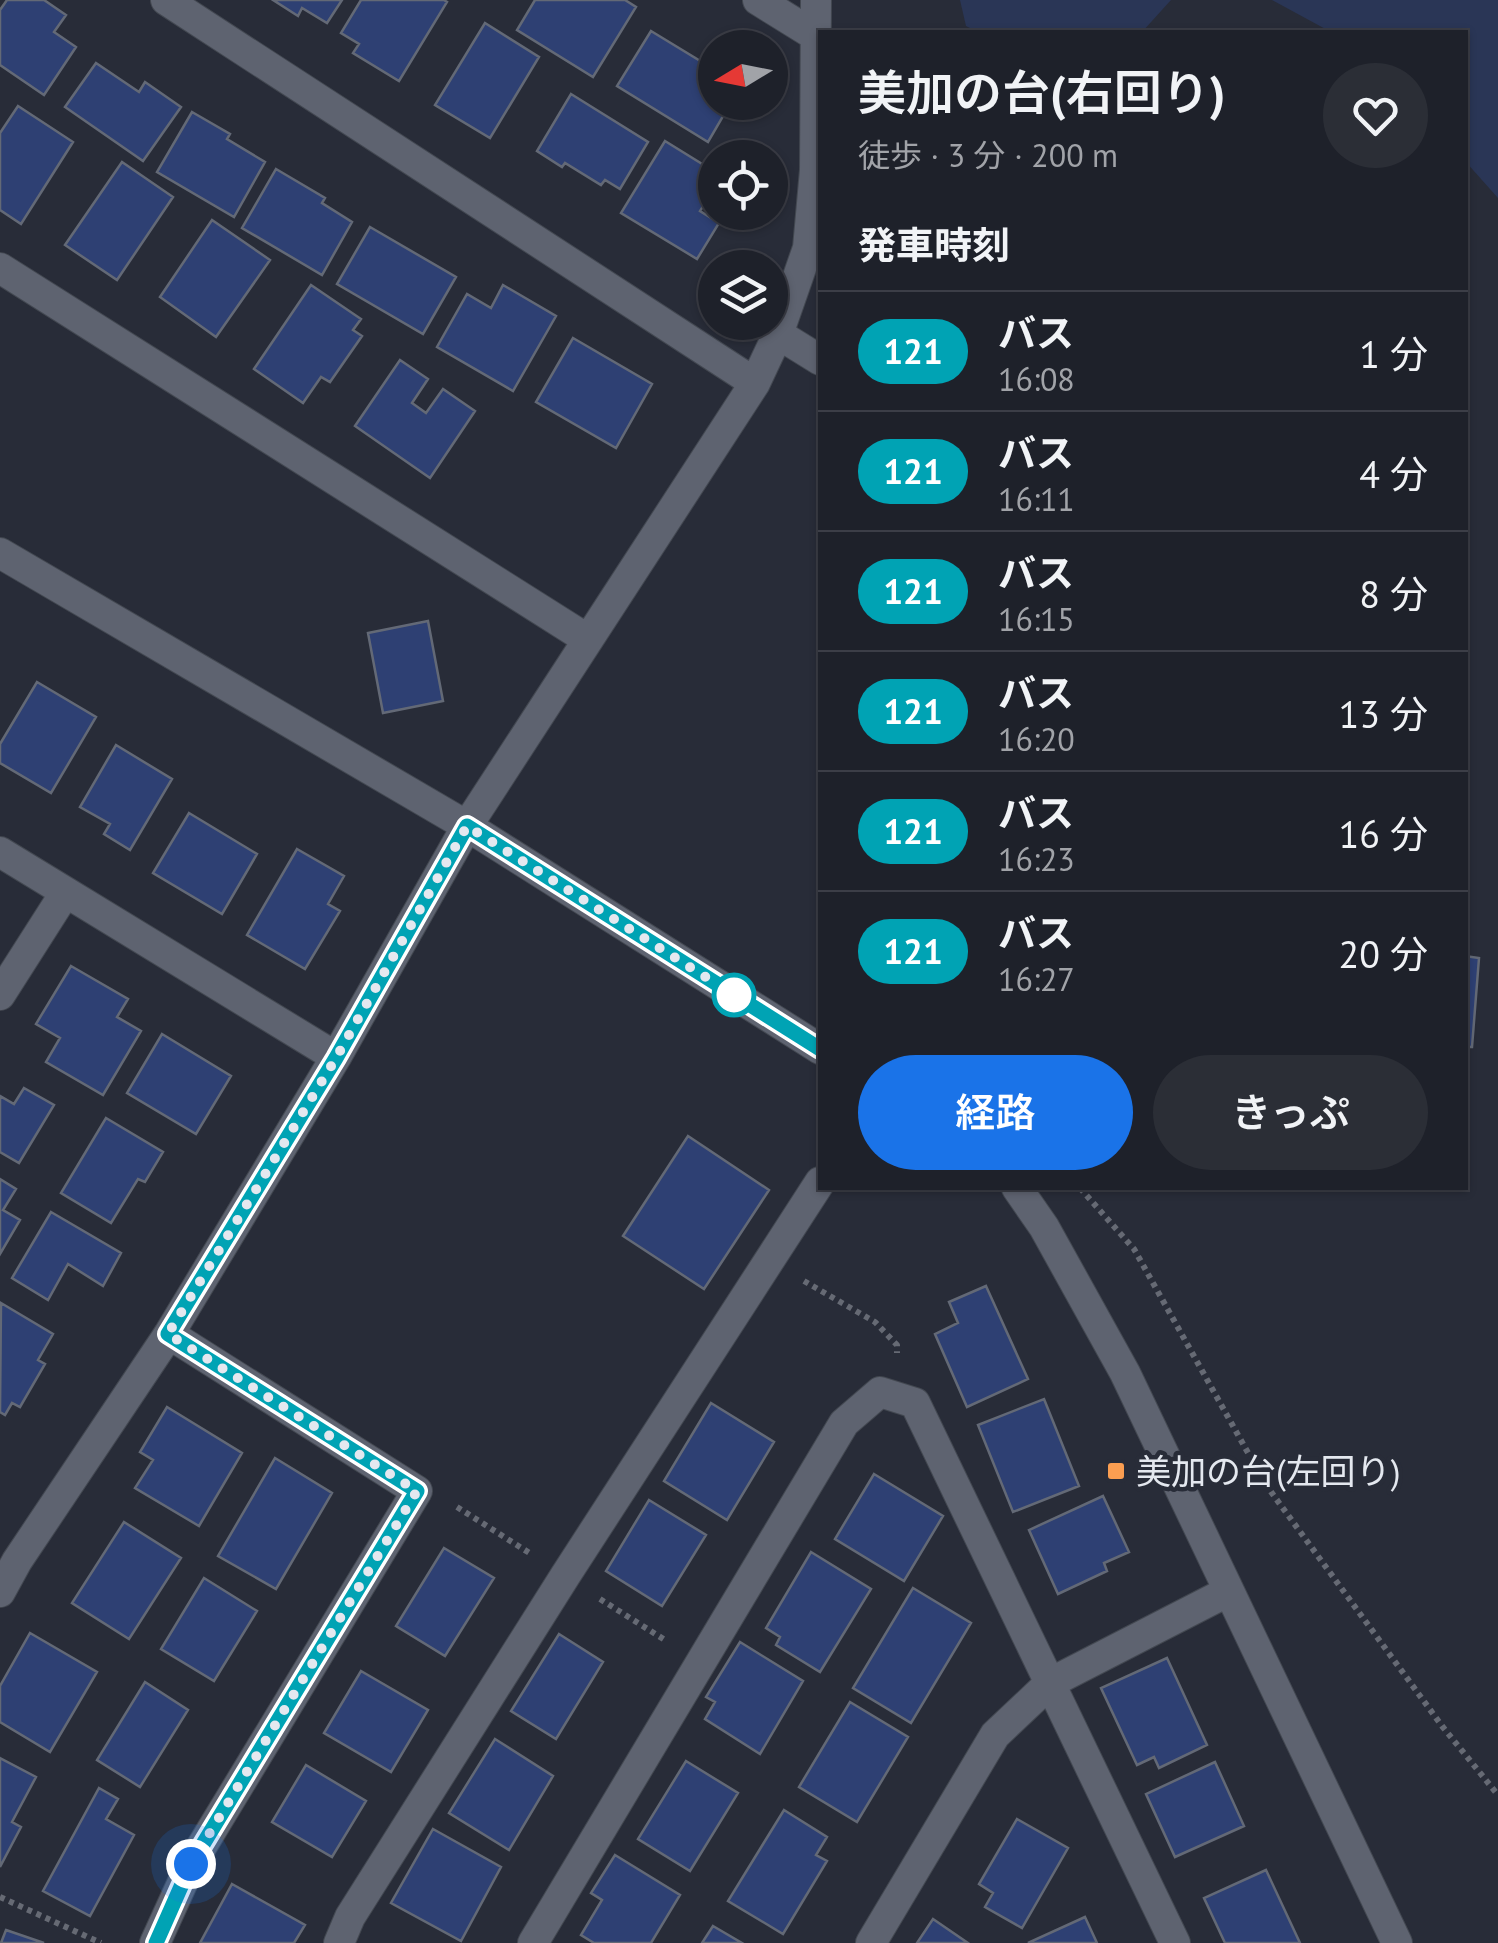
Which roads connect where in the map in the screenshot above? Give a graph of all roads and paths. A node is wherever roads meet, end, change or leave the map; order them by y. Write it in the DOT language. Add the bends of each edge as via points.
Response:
graph roads {
  1 [pos="166,0"];
  2 [pos="758,0"];
  3 [pos="816,0"];
  4 [pos="816,36"];
  5 [pos="0,268"];
  6 [pos="788,305"];
  7 [pos="775,340"];
  8 [pos="788,340"];
  9 [pos="818,359"];
  10 [pos="755,383"];
  11 [pos="0,553"];
  12 [pos="588,639"];
  13 [pos="467,826"];
  14 [pos="0,852"];
  15 [pos="65,892"];
  16 [pos="0,995"];
  17 [pos="818,1048"];
  18 [pos="336,1058"];
  19 [pos="818,1185"];
  20 [pos="1019,1190"];
  21 [pos="1082,1190"];
  22 [pos="168,1334"];
  23 [pos="1229,1591"];
  24 [pos="0,1592"];
  25 [pos="1050,1682"];
  26 [pos="1498,1795"];
  27 [pos="0,1898"];
  28 [pos="100,1943"];
  29 [pos="156,1943"];
  30 [pos="340,1943"];
  31 [pos="532,1943"];
  32 [pos="871,1943"];
  33 [pos="1174,1943"];
  34 [pos="1397,1943"];
  1 -- 10 [label="street"];
  2 -- 4 [label="street"];
  3 -- 4 [label="street"];
  4 -- 6 [label="street" via="808,248"];
  5 -- 12 [label="street"];
  7 -- 10 [label="street"];
  8 -- 9 [label="street"];
  10 -- 12 [label="street"];
  11 -- 13 [label="street"];
  12 -- 13 [label="street"];
  13 -- 17 [label="street"];
  13 -- 18 [label="street"];
  14 -- 15 [label="street"];
  15 -- 16 [label="street"];
  15 -- 18 [label="street"];
  18 -- 22 [label="street"];
  19 -- 30 [label="street" via="564,1576 350,1917"];
  20 -- 23 [label="street" via="1125,1372"];
  21 -- 26 [label="path" via="1134,1249 1266,1485"];
  22 -- 24 [label="street"];
  22 -- 29 [label="street" via="417,1491 191,1864"];
  23 -- 25 [label="street"];
  23 -- 34 [label="street"];
  25 -- 31 [label="street" via="915,1402 880,1392 844,1423"];
  25 -- 32 [label="street" via="995,1735"];
  25 -- 33 [label="street"];
  27 -- 28 [label="path"];
}
